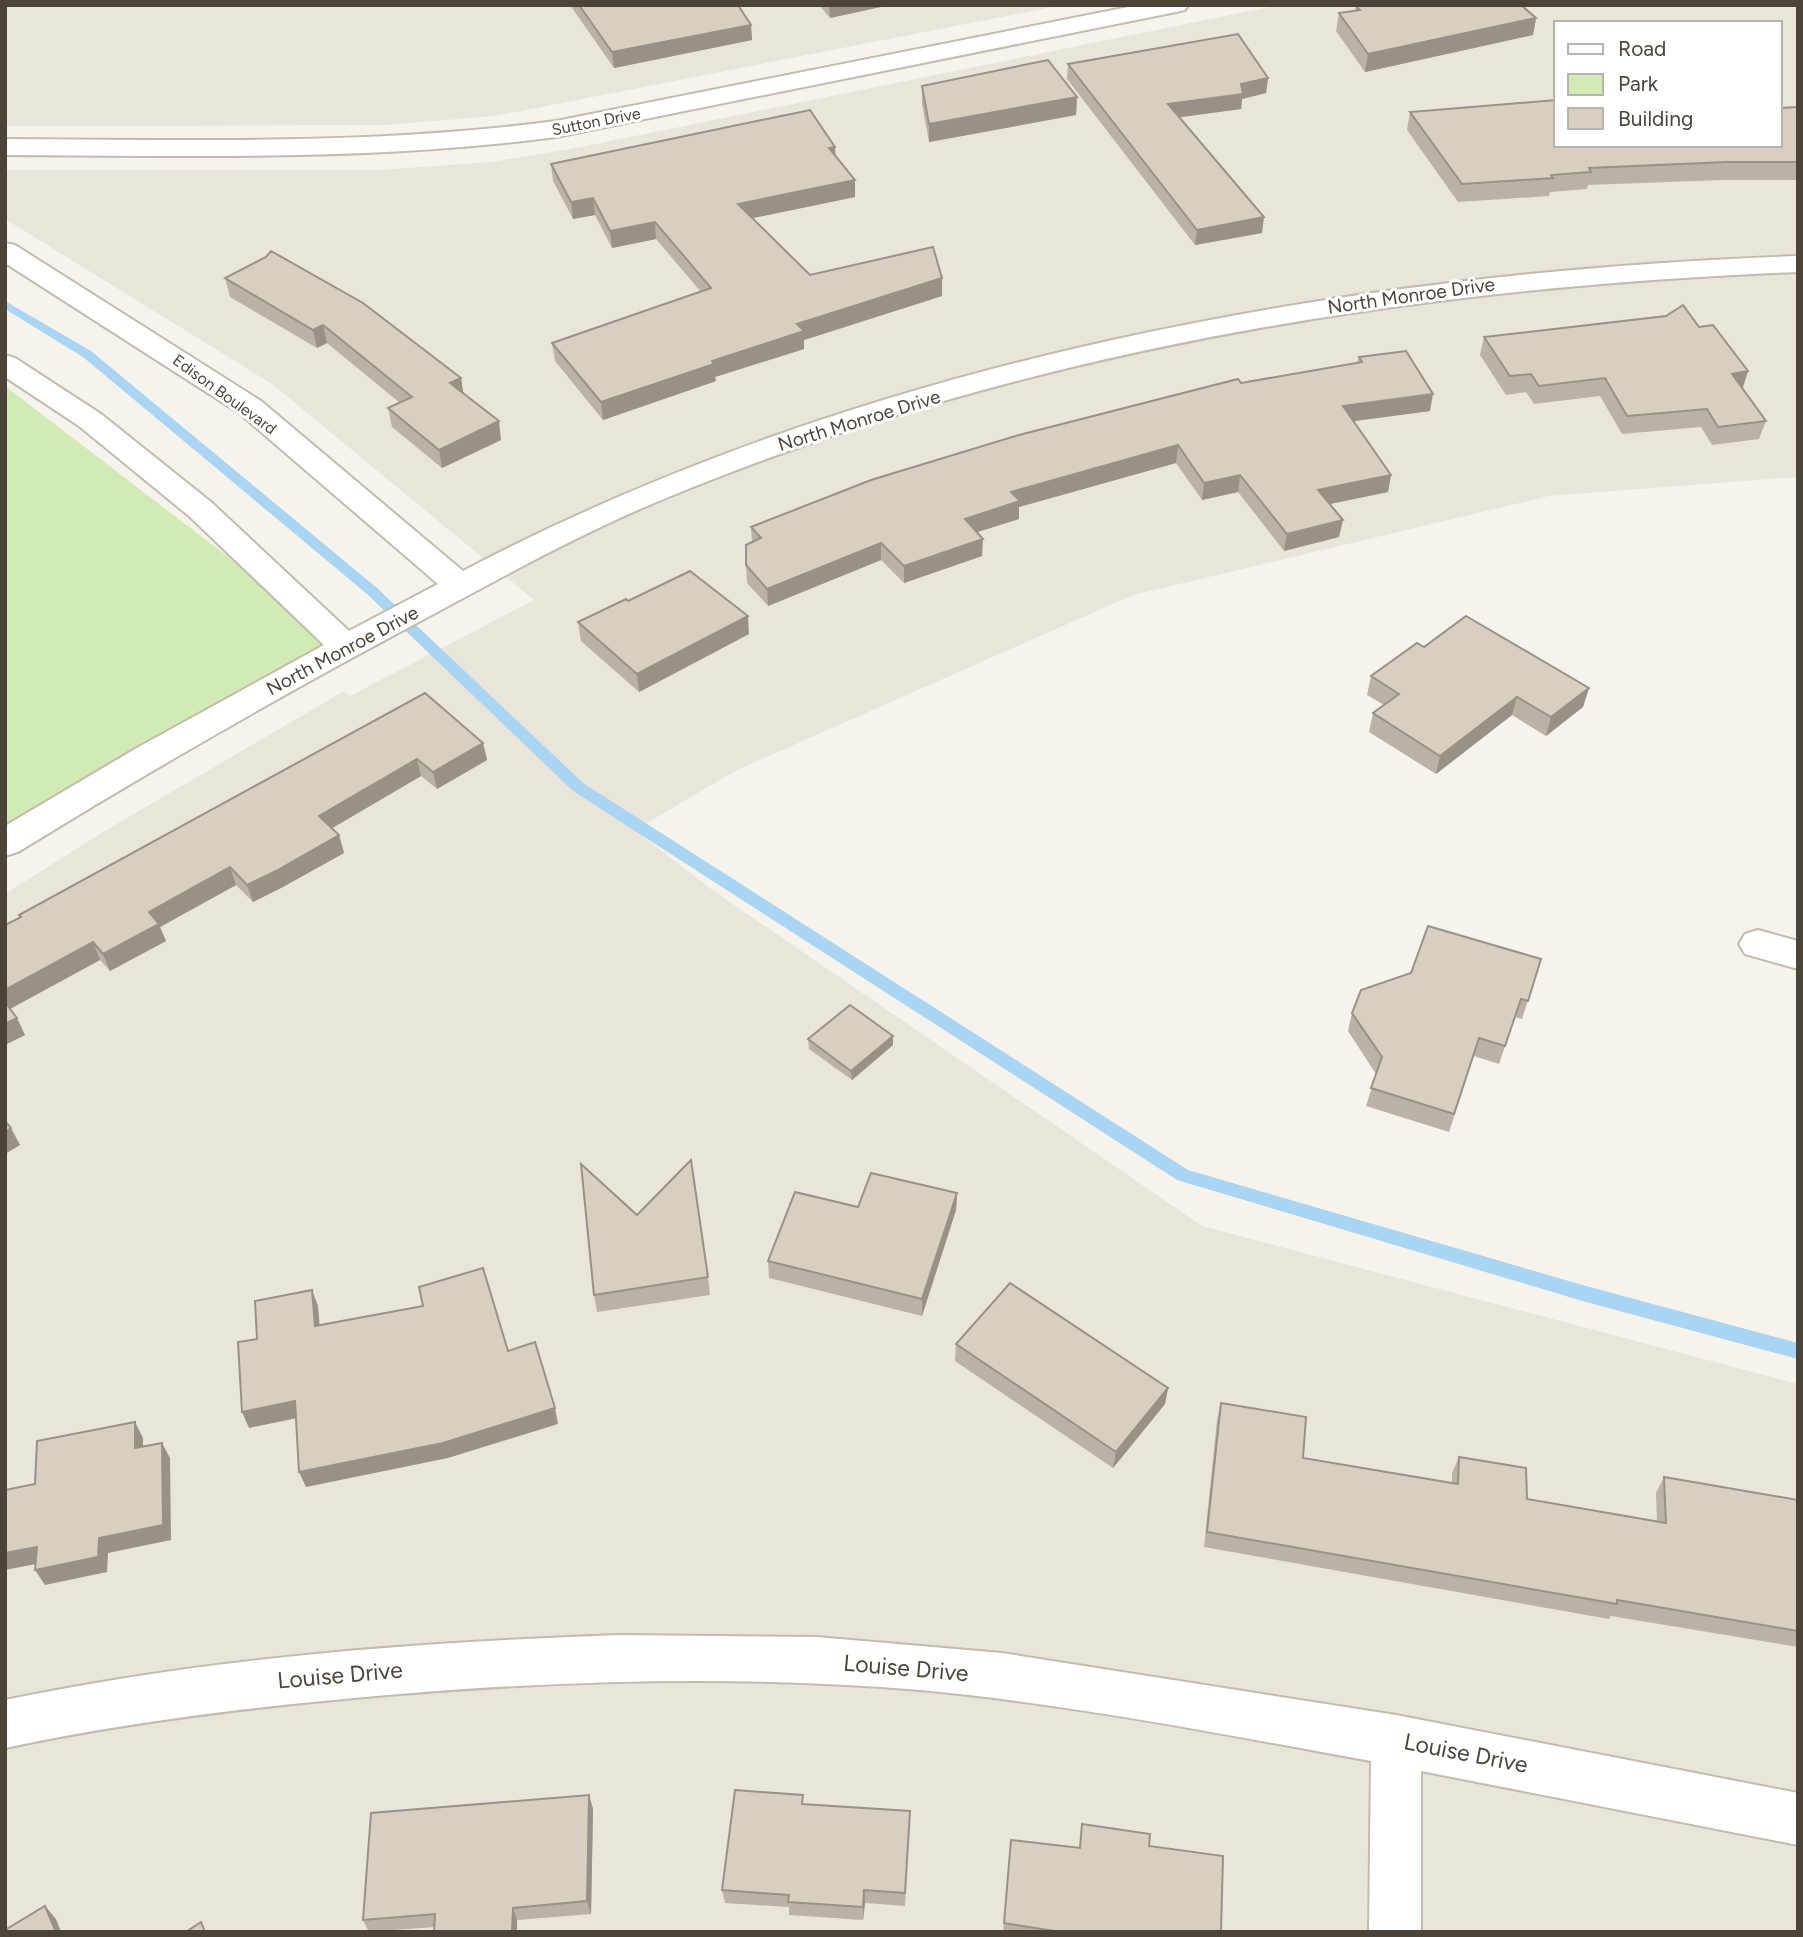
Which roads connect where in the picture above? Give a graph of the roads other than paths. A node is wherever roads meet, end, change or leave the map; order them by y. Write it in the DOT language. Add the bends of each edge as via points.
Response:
graph roads {
  1 [pos="1177,5"];
  2 [pos="1139,9"];
  3 [pos="5,147"];
  4 [pos="5,251"];
  5 [pos="1798,264"];
  6 [pos="5,364"];
  7 [pos="452,590"];
  8 [pos="358,641"];
  9 [pos="5,843"];
  10 [pos="1758,944"];
  11 [pos="1798,955"];
  12 [pos="5,1724"];
  13 [pos="1396,1739"];
  14 [pos="1798,1819"];
  15 [pos="1395,1932"];
  1 -- 2 [label="street, Sutton Drive"];
  2 -- 3 [label="street, Sutton Drive" via="485,140 376,147"];
  4 -- 7 [label="street, Edison Boulevard" via="250,407"];
  5 -- 7 [label="street, North Monroe Drive" via="1643,270 1413,293 1130,345 886,410 748,456 617,507"];
  6 -- 8 [label="street" via="90,420"];
  7 -- 8 [label="street, North Monroe Drive"];
  8 -- 9 [label="street, North Monroe Drive"];
  10 -- 11 [label="street"];
  12 -- 13 [label="street, Louise Drive" via="75,1708 260,1682 495,1661 668,1656 885,1664 1018,1679"];
  13 -- 14 [label="street, Louise Drive"];
  13 -- 15 [label="street"];
}
